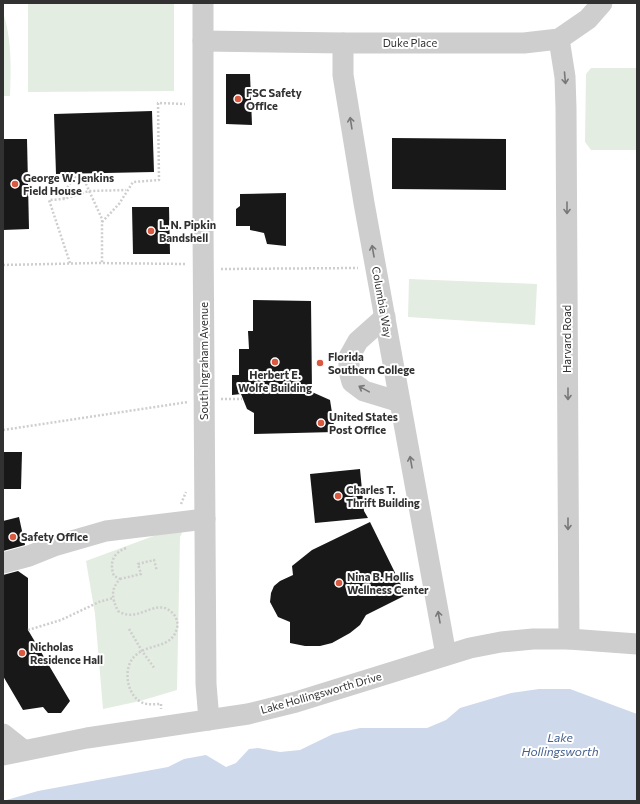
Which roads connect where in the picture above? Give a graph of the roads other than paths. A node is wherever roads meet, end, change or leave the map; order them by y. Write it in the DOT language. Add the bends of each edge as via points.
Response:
graph roads {
  1 [pos="203,3"];
  2 [pos="602,3"];
  3 [pos="559,39"];
  4 [pos="203,41"];
  5 [pos="343,43"];
  6 [pos="385,317"];
  7 [pos="400,402"];
  8 [pos="205,519"];
  9 [pos="3,563"];
  10 [pos="569,639"];
  11 [pos="637,644"];
  12 [pos="446,656"];
  13 [pos="210,720"];
  14 [pos="3,734"];
  15 [pos="23,750"];
  16 [pos="3,754"];
  1 -- 4 [label="street, South Ingraham Avenue"];
  2 -- 3 [label="street, Duke Place" via="588,19"];
  3 -- 5 [label="street, Duke Place" via="524,43"];
  3 -- 10 [label="street, Harvard Road, one-way" via="566,77"];
  4 -- 5 [label="street, Duke Place"];
  4 -- 8 [label="street, South Ingraham Avenue"];
  6 -- 5 [label="street, Columbia Way, one-way" via="343,75"];
  6 -- 7 [label="street, Columbia Way"];
  7 -- 6 [label="street, one-way" via="364,391 352,382 349,371 349,356 358,341"];
  12 -- 7 [label="street, Columbia Way, one-way"];
  8 -- 9 [label="street" via="106,531"];
  8 -- 13 [label="street, South Ingraham Avenue" via="206,684"];
  10 -- 11 [label="street, Lake Hollingsworth Drive"];
  10 -- 12 [label="street, Lake Hollingsworth Drive" via="501,642"];
  12 -- 13 [label="street, Lake Hollingsworth Drive" via="296,702"];
  13 -- 15 [label="street, Lake Hollingsworth Drive"];
  14 -- 15 [label="street"];
  15 -- 16 [label="street, Lake Hollingsworth Drive"];
}
